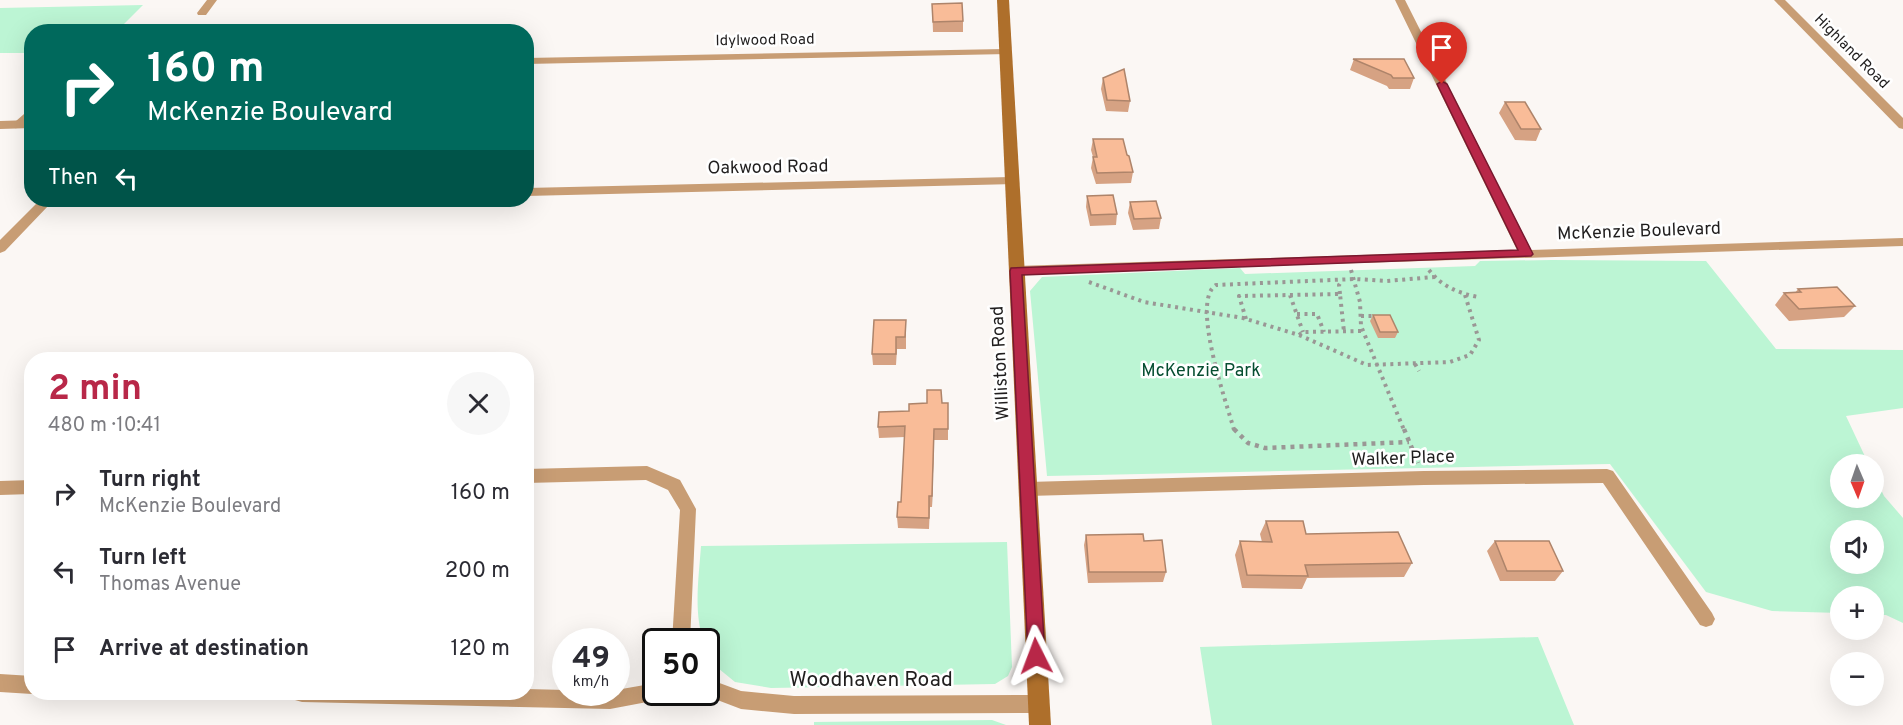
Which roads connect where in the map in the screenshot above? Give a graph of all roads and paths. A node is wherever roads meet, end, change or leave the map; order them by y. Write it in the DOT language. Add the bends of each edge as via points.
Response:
graph roads {
  1 [pos="212,0"];
  2 [pos="1003,0"];
  3 [pos="1400,0"];
  4 [pos="1779,0"];
  5 [pos="202,13"];
  6 [pos="1004,52"];
  7 [pos="534,61"];
  8 [pos="24,118"];
  9 [pos="24,124"];
  10 [pos="0,125"];
  11 [pos="15,125"];
  12 [pos="1903,125"];
  13 [pos="1011,181"];
  14 [pos="534,192"];
  15 [pos="40,207"];
  16 [pos="1903,242"];
  17 [pos="0,248"];
  18 [pos="1526,254"];
  19 [pos="1421,257"];
  20 [pos="1345,259"];
  21 [pos="1016,271"];
  22 [pos="1434,277"];
  23 [pos="1078,278"];
  24 [pos="1342,279"];
  25 [pos="1355,279"];
  26 [pos="1340,294"];
  27 [pos="1290,295"];
  28 [pos="1465,295"];
  29 [pos="1478,297"];
  30 [pos="1207,312"];
  31 [pos="1297,314"];
  32 [pos="1361,316"];
  33 [pos="1383,316"];
  34 [pos="1246,319"];
  35 [pos="1364,331"];
  36 [pos="1324,332"];
  37 [pos="1344,332"];
  38 [pos="1301,334"];
  39 [pos="1415,364"];
  40 [pos="1378,366"];
  41 [pos="1419,371"];
  42 [pos="1409,442"];
  43 [pos="534,476"];
  44 [pos="1424,478"];
  45 [pos="24,487"];
  46 [pos="0,488"];
  47 [pos="1028,489"];
  48 [pos="1706,619"];
  49 [pos="682,628"];
  50 [pos="0,684"];
  51 [pos="24,685"];
  52 [pos="720,692"];
  53 [pos="642,694"];
  54 [pos="534,698"];
  55 [pos="1039,704"];
  56 [pos="1040,725"];
  1 -- 5 [label="street"];
  2 -- 6 [label="main road, Williston Road"];
  3 -- 18 [label="street"];
  4 -- 12 [label="street, Highland Road"];
  6 -- 7 [label="street, Idylwood Road"];
  6 -- 13 [label="main road, Williston Road"];
  8 -- 11 [label="lane"];
  9 -- 11 [label="street"];
  10 -- 11 [label="street"];
  13 -- 14 [label="street, Oakwood Road"];
  13 -- 21 [label="main road, Williston Road"];
  15 -- 17 [label="street"];
  16 -- 18 [label="street, McKenzie Boulevard"];
  18 -- 19 [label="street, McKenzie Boulevard"];
  19 -- 20 [label="street, McKenzie Boulevard"];
  19 -- 22 [label="path"];
  20 -- 21 [label="street, McKenzie Boulevard"];
  20 -- 25 [label="path"];
  21 -- 47 [label="main road, Williston Road"];
  22 -- 25 [label="path"];
  22 -- 28 [label="path"];
  23 -- 30 [label="path" via="1144,302"];
  24 -- 25 [label="path"];
  24 -- 26 [label="path"];
  24 -- 30 [label="path" via="1216,285 1207,295"];
  25 -- 32 [label="path"];
  26 -- 27 [label="path"];
  26 -- 37 [label="path"];
  27 -- 31 [label="path"];
  27 -- 34 [label="path" via="1239,296"];
  28 -- 29 [label="path"];
  28 -- 39 [label="path" via="1479,340 1470,355 1450,362"];
  30 -- 34 [label="path"];
  30 -- 42 [label="path" via="1212,349 1234,430 1241,439 1265,448"];
  31 -- 36 [label="path" via="1317,314"];
  31 -- 38 [label="path"];
  32 -- 33 [label="path"];
  32 -- 35 [label="path"];
  34 -- 38 [label="path"];
  35 -- 37 [label="path"];
  35 -- 40 [label="path"];
  36 -- 37 [label="path"];
  36 -- 38 [label="path"];
  38 -- 40 [label="path" via="1349,359"];
  39 -- 40 [label="path"];
  39 -- 41 [label="path"];
  40 -- 42 [label="path"];
  42 -- 44 [label="path"];
  43 -- 49 [label="street" via="647,473 674,485 688,509"];
  44 -- 47 [label="street, Walker Place"];
  44 -- 48 [label="street, Walker Place" via="1607,476"];
  45 -- 46 [label="street"];
  47 -- 55 [label="main road, Williston Road"];
  50 -- 51 [label="street"];
  52 -- 55 [label="street, Woodhaven Road" via="741,700 794,705"];
  53 -- 54 [label="street" via="610,700"];
  55 -- 56 [label="main road, Williston Road"];
}
